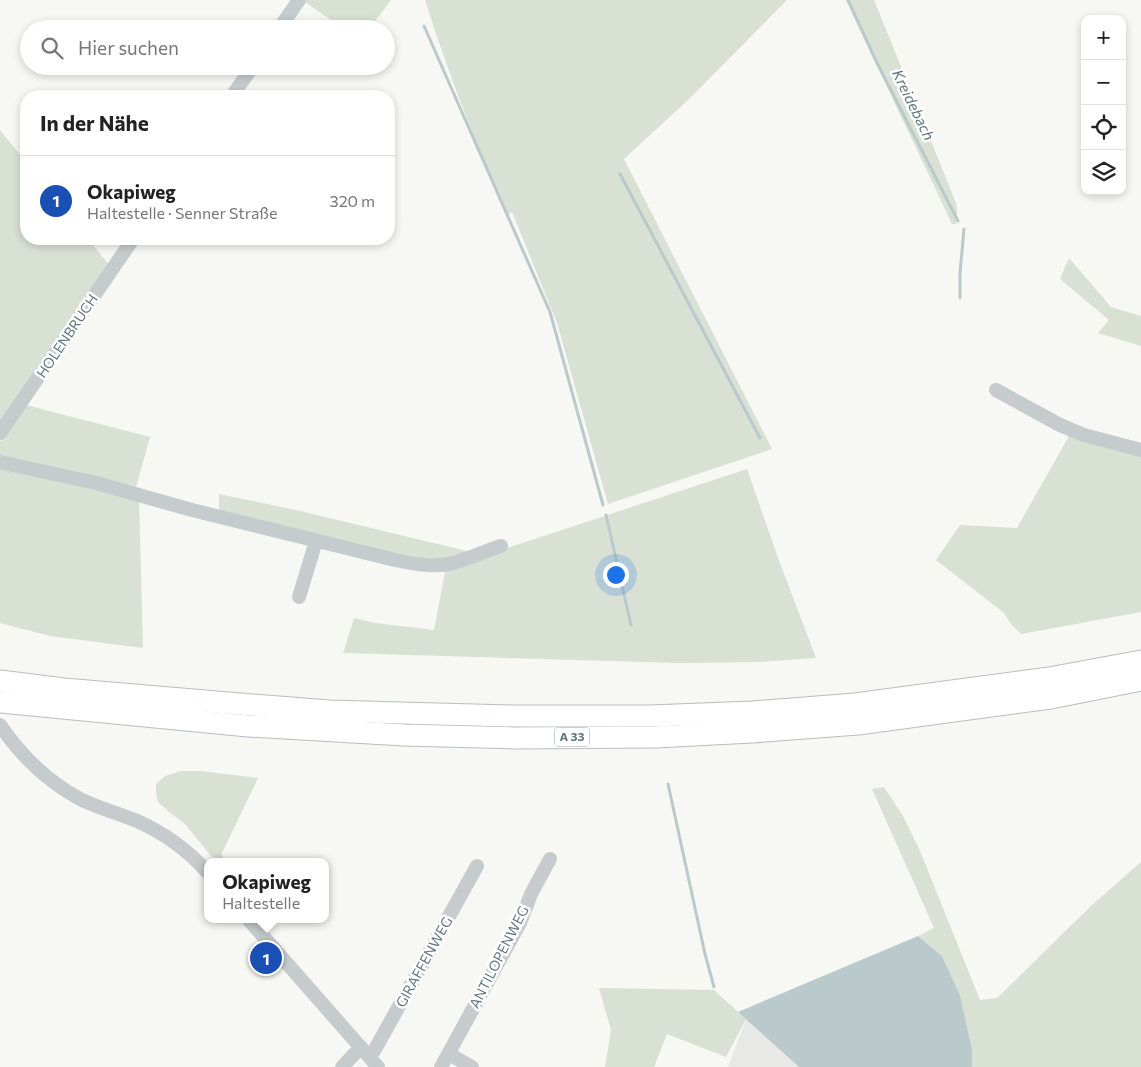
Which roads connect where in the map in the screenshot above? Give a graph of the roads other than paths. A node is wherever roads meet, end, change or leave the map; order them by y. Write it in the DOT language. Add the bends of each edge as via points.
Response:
graph roads {
  1 [pos="299,0"];
  2 [pos="285,20"];
  3 [pos="247,75"];
  4 [pos="236,90"];
  5 [pos="129,245"];
  6 [pos="996,390"];
  7 [pos="0,433"];
  8 [pos="1141,450"];
  9 [pos="0,462"];
  10 [pos="316,541"];
  11 [pos="501,546"];
  12 [pos="299,597"];
  13 [pos="1141,661"];
  14 [pos="1141,680"];
  15 [pos="0,681"];
  16 [pos="0,702"];
  17 [pos="2,727"];
  18 [pos="550,860"];
  19 [pos="477,866"];
  20 [pos="204,869"];
  21 [pos="252,923"];
  22 [pos="365,1052"];
  23 [pos="448,1054"];
  24 [pos="342,1067"];
  25 [pos="378,1067"];
  26 [pos="441,1067"];
  27 [pos="472,1067"];
  1 -- 2 [label="street"];
  3 -- 4 [label="street"];
  5 -- 7 [label="street, HOLENBRUCH"];
  6 -- 8 [label="street" via="1084,436"];
  9 -- 10 [label="street" via="96,483"];
  10 -- 11 [label="street" via="421,565 453,563"];
  10 -- 12 [label="street"];
  13 -- 15 [label="highway, A 33" via="1049,678 855,704 651,716 514,716 329,710"];
  14 -- 16 [label="highway, A 33" via="1050,698 858,724 656,737 404,735 248,726"];
  17 -- 20 [label="street" via="29,762 62,788 168,838"];
  18 -- 23 [label="street, ANTILOPENWEG" via="531,894 520,923"];
  19 -- 22 [label="street, GIRAFFENWEG" via="374,1051"];
  21 -- 22 [label="street"];
  22 -- 24 [label="street, GIRAFFENWEG"];
  22 -- 25 [label="street"];
  23 -- 26 [label="street, ANTILOPENWEG"];
  23 -- 27 [label="street"];
}
